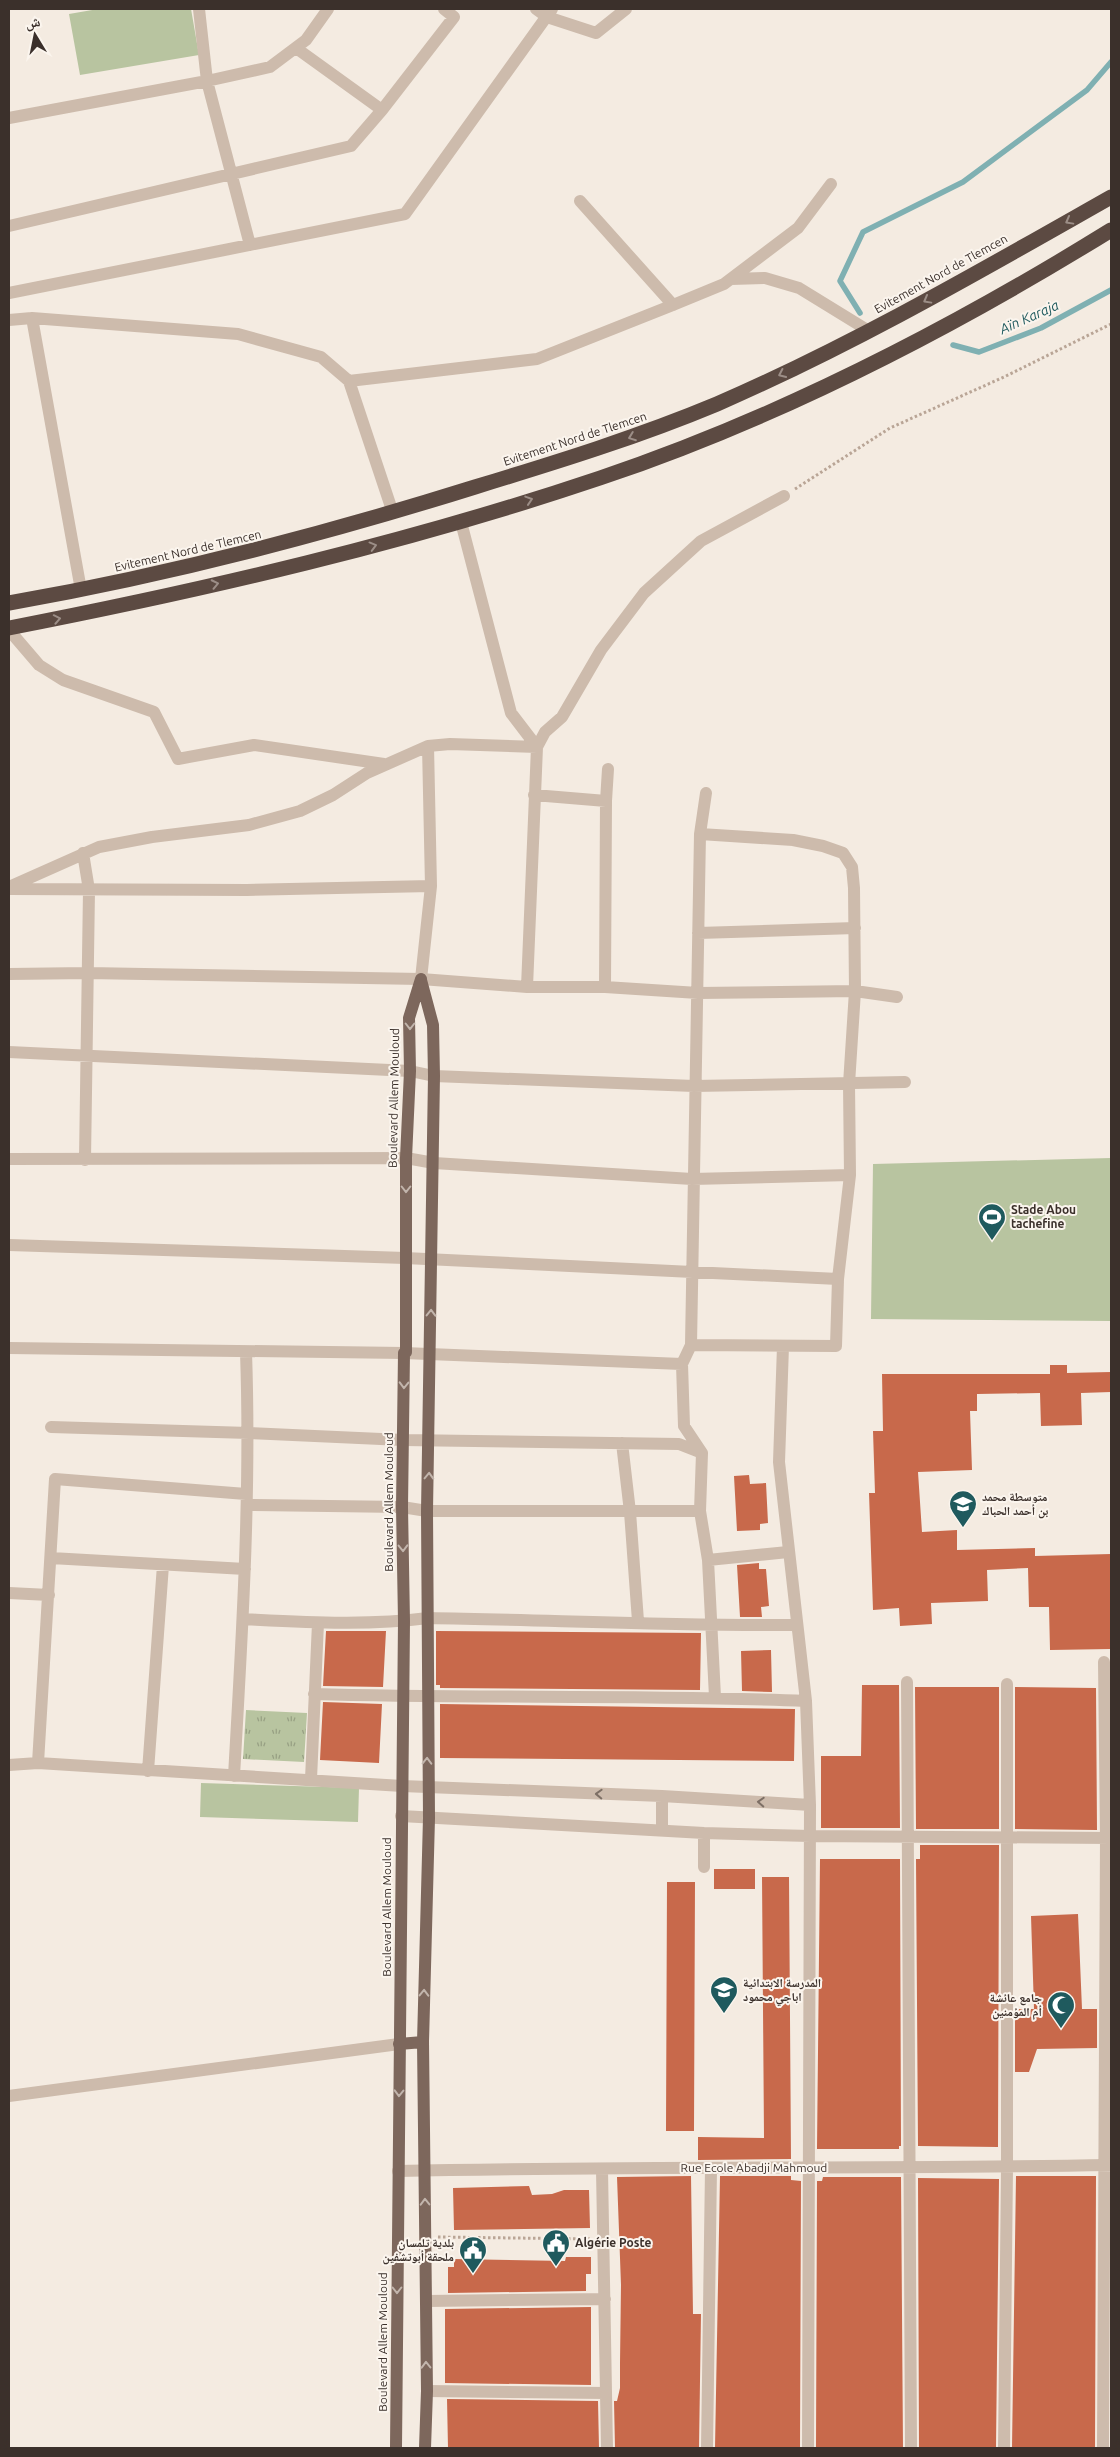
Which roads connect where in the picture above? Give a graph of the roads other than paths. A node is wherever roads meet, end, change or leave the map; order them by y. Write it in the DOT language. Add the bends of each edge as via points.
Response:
graph roads {
  1 [pos="199,9"];
  2 [pos="328,9"];
  3 [pos="444,9"];
  4 [pos="536,9"];
  5 [pos="626,9"];
  6 [pos="550,13"];
  7 [pos="296,48"];
  8 [pos="207,81"];
  9 [pos="382,110"];
  10 [pos="9,118"];
  11 [pos="231,175"];
  12 [pos="831,184"];
  13 [pos="1111,197"];
  14 [pos="580,201"];
  15 [pos="9,226"];
  16 [pos="1111,230"];
  17 [pos="250,245"];
  18 [pos="731,278"];
  19 [pos="9,293"];
  20 [pos="673,305"];
  21 [pos="32,318"];
  22 [pos="9,320"];
  23 [pos="869,331"];
  24 [pos="348,381"];
  25 [pos="784,496"];
  26 [pos="393,513"];
  27 [pos="461,522"];
  28 [pos="81,590"];
  29 [pos="9,603"];
  30 [pos="9,629"];
  31 [pos="428,746"];
  32 [pos="537,747"];
  33 [pos="386,764"];
  34 [pos="608,769"];
  35 [pos="706,793"];
  36 [pos="534,795"];
  37 [pos="606,801"];
  38 [pos="700,834"];
  39 [pos="83,853"];
  40 [pos="431,886"];
  41 [pos="9,888"];
  42 [pos="89,890"];
  43 [pos="855,928"];
  44 [pos="698,933"];
  45 [pos="88,973"];
  46 [pos="9,974"];
  47 [pos="421,979"];
  48 [pos="527,987"];
  49 [pos="606,987"];
  50 [pos="855,991"];
  51 [pos="698,993"];
  52 [pos="897,997"];
  53 [pos="9,1052"];
  54 [pos="86,1056"];
  55 [pos="410,1071"];
  56 [pos="434,1076"];
  57 [pos="905,1082"];
  58 [pos="849,1084"];
  59 [pos="694,1086"];
  60 [pos="406,1158"];
  61 [pos="9,1159"];
  62 [pos="85,1160"];
  63 [pos="434,1163"];
  64 [pos="850,1175"];
  65 [pos="692,1179"];
  66 [pos="9,1245"];
  67 [pos="405,1258"];
  68 [pos="432,1260"];
  69 [pos="692,1272"];
  70 [pos="838,1279"];
  71 [pos="691,1345"];
  72 [pos="783,1346"];
  73 [pos="9,1348"];
  74 [pos="246,1352"];
  75 [pos="404,1354"];
  76 [pos="430,1354"];
  77 [pos="682,1364"];
  78 [pos="51,1427"];
  79 [pos="249,1433"];
  80 [pos="403,1440"];
  81 [pos="430,1440"];
  82 [pos="622,1443"];
  83 [pos="702,1453"];
  84 [pos="247,1500"];
  85 [pos="402,1507"];
  86 [pos="427,1511"];
  87 [pos="700,1511"];
  88 [pos="630,1512"];
  89 [pos="788,1552"];
  90 [pos="51,1558"];
  91 [pos="708,1560"];
  92 [pos="163,1565"];
  93 [pos="245,1569"];
  94 [pos="9,1593"];
  95 [pos="49,1594"];
  96 [pos="428,1618"];
  97 [pos="243,1620"];
  98 [pos="404,1621"];
  99 [pos="318,1622"];
  100 [pos="638,1622"];
  101 [pos="713,1626"];
  102 [pos="797,1626"];
  103 [pos="1104,1662"];
  104 [pos="907,1682"];
  105 [pos="1007,1684"];
  106 [pos="314,1694"];
  107 [pos="428,1695"];
  108 [pos="402,1697"];
  109 [pos="715,1697"];
  110 [pos="806,1700"];
  111 [pos="38,1763"];
  112 [pos="9,1765"];
  113 [pos="148,1770"];
  114 [pos="234,1776"];
  115 [pos="311,1779"];
  116 [pos="402,1786"];
  117 [pos="427,1787"];
  118 [pos="662,1796"];
  119 [pos="810,1805"];
  120 [pos="401,1816"];
  121 [pos="429,1818"];
  122 [pos="662,1830"];
  123 [pos="704,1833"];
  124 [pos="810,1836"];
  125 [pos="908,1838"];
  126 [pos="1109,1838"];
  127 [pos="1008,1839"];
  128 [pos="704,1867"];
  129 [pos="423,2042"];
  130 [pos="399,2044"];
  131 [pos="9,2096"];
  132 [pos="1108,2165"];
  133 [pos="911,2166"];
  134 [pos="711,2168"];
  135 [pos="807,2168"];
  136 [pos="1007,2168"];
  137 [pos="602,2170"];
  138 [pos="398,2171"];
  139 [pos="424,2171"];
  140 [pos="605,2300"];
  141 [pos="426,2301"];
  142 [pos="426,2391"];
  143 [pos="606,2393"];
  144 [pos="396,2448"];
  145 [pos="424,2448"];
  146 [pos="607,2448"];
  147 [pos="707,2448"];
  148 [pos="808,2448"];
  149 [pos="911,2448"];
  150 [pos="1004,2448"];
  151 [pos="1103,2448"];
  1 -- 8 [label="street"];
  2 -- 7 [label="street" via="306,40"];
  3 -- 9 [label="street" via="454,16"];
  4 -- 6 [label="street"];
  5 -- 6 [label="street" via="596,33"];
  6 -- 17 [label="street" via="404,214"];
  7 -- 8 [label="street" via="270,66"];
  7 -- 9 [label="street"];
  8 -- 10 [label="street"];
  8 -- 11 [label="street"];
  9 -- 11 [label="street" via="351,146"];
  11 -- 15 [label="street"];
  11 -- 17 [label="street"];
  12 -- 18 [label="street" via="798,228"];
  13 -- 23 [label="highway, Evitement Nord de Tlemcen, one-way"];
  14 -- 20 [label="street"];
  27 -- 16 [label="highway, one-way" via="602,477 750,419 879,360 1038,275"];
  17 -- 19 [label="street"];
  18 -- 20 [label="street"];
  18 -- 23 [label="street" via="765,278 799,288"];
  20 -- 24 [label="street" via="537,359"];
  21 -- 22 [label="street"];
  21 -- 24 [label="street" via="238,334 321,357"];
  21 -- 28 [label="street"];
  23 -- 26 [label="highway, Evitement Nord de Tlemcen, one-way" via="717,404 604,447"];
  24 -- 26 [label="street"];
  25 -- 32 [label="street" via="701,541 644,593 601,650 562,717 545,732"];
  26 -- 28 [label="highway, Evitement Nord de Tlemcen" via="250,552"];
  30 -- 27 [label="highway, one-way" via="312,563"];
  27 -- 32 [label="street" via="511,713"];
  28 -- 29 [label="highway, Evitement Nord de Tlemcen"];
  30 -- 33 [label="street" via="39,665 63,680 154,712 178,760 254,745"];
  31 -- 32 [label="street"];
  31 -- 33 [label="street"];
  31 -- 40 [label="street"];
  32 -- 36 [label="street"];
  33 -- 39 [label="street" via="300,811 249,825 152,837"];
  34 -- 37 [label="street"];
  35 -- 38 [label="street"];
  36 -- 37 [label="street"];
  36 -- 48 [label="street"];
  37 -- 49 [label="street"];
  38 -- 43 [label="street" via="794,840 843,853 852,867"];
  38 -- 44 [label="street"];
  39 -- 41 [label="street"];
  39 -- 42 [label="street"];
  40 -- 42 [label="street"];
  40 -- 47 [label="street"];
  41 -- 42 [label="street"];
  42 -- 45 [label="street"];
  43 -- 44 [label="street"];
  43 -- 50 [label="street"];
  44 -- 51 [label="street"];
  45 -- 46 [label="street"];
  45 -- 47 [label="street"];
  45 -- 54 [label="street"];
  47 -- 48 [label="street"];
  47 -- 55 [label="main road, Boulevard Allem Mouloud, one-way" via="409,1018"];
  47 -- 56 [label="main road" via="434,1025"];
  48 -- 49 [label="street"];
  49 -- 51 [label="street"];
  50 -- 51 [label="street"];
  50 -- 52 [label="street"];
  50 -- 58 [label="street"];
  51 -- 59 [label="street"];
  53 -- 54 [label="street"];
  54 -- 55 [label="street"];
  54 -- 62 [label="street"];
  55 -- 56 [label="street"];
  55 -- 60 [label="main road, Boulevard Allem Mouloud"];
  56 -- 59 [label="street"];
  56 -- 63 [label="main road"];
  57 -- 58 [label="street"];
  58 -- 59 [label="street"];
  58 -- 64 [label="street"];
  59 -- 65 [label="street"];
  60 -- 62 [label="street"];
  60 -- 63 [label="street"];
  60 -- 67 [label="main road, Boulevard Allem Mouloud, one-way"];
  61 -- 62 [label="street"];
  63 -- 65 [label="street"];
  63 -- 68 [label="main road"];
  64 -- 65 [label="street"];
  64 -- 70 [label="street"];
  65 -- 69 [label="street"];
  66 -- 67 [label="street"];
  67 -- 68 [label="street"];
  67 -- 75 [label="main road, Boulevard Allem Mouloud"];
  68 -- 69 [label="street"];
  76 -- 68 [label="main road, one-way"];
  69 -- 70 [label="street"];
  69 -- 71 [label="street"];
  70 -- 72 [label="street" via="836,1346"];
  71 -- 72 [label="street"];
  71 -- 77 [label="street"];
  72 -- 89 [label="street" via="779,1462"];
  73 -- 74 [label="street"];
  74 -- 75 [label="street"];
  74 -- 79 [label="street"];
  75 -- 76 [label="street"];
  75 -- 80 [label="main road, Boulevard Allem Mouloud, one-way"];
  76 -- 77 [label="street"];
  76 -- 81 [label="main road"];
  77 -- 83 [label="street" via="684,1426"];
  78 -- 79 [label="street"];
  79 -- 80 [label="street"];
  79 -- 84 [label="street"];
  80 -- 81 [label="street"];
  80 -- 85 [label="main road, Boulevard Allem Mouloud"];
  81 -- 82 [label="street"];
  86 -- 81 [label="main road, one-way"];
  82 -- 83 [label="street" via="679,1444"];
  82 -- 88 [label="street"];
  83 -- 87 [label="street"];
  84 -- 85 [label="street"];
  84 -- 90 [label="street" via="55,1479"];
  84 -- 93 [label="street"];
  85 -- 86 [label="street"];
  85 -- 98 [label="main road, Boulevard Allem Mouloud, one-way"];
  86 -- 88 [label="street"];
  86 -- 96 [label="main road"];
  87 -- 88 [label="street"];
  87 -- 91 [label="street"];
  88 -- 100 [label="street"];
  89 -- 91 [label="street"];
  89 -- 102 [label="street"];
  90 -- 92 [label="street"];
  90 -- 95 [label="street"];
  91 -- 101 [label="street"];
  92 -- 93 [label="street"];
  92 -- 113 [label="street"];
  93 -- 97 [label="street"];
  94 -- 95 [label="street"];
  95 -- 111 [label="street"];
  96 -- 98 [label="street"];
  96 -- 100 [label="street"];
  96 -- 107 [label="main road"];
  97 -- 99 [label="street"];
  97 -- 114 [label="street"];
  98 -- 99 [label="street"];
  98 -- 108 [label="main road, Boulevard Allem Mouloud"];
  99 -- 106 [label="street"];
  100 -- 101 [label="street"];
  101 -- 102 [label="street"];
  101 -- 109 [label="street"];
  102 -- 110 [label="street"];
  103 -- 126 [label="street"];
  104 -- 125 [label="street"];
  105 -- 127 [label="street"];
  106 -- 108 [label="street"];
  106 -- 115 [label="street"];
  107 -- 108 [label="street"];
  107 -- 109 [label="street"];
  117 -- 107 [label="main road, one-way"];
  108 -- 116 [label="main road, Boulevard Allem Mouloud"];
  109 -- 110 [label="street"];
  110 -- 119 [label="street"];
  111 -- 112 [label="street"];
  111 -- 113 [label="street"];
  113 -- 114 [label="street"];
  114 -- 115 [label="street"];
  115 -- 116 [label="street"];
  116 -- 117 [label="street"];
  116 -- 120 [label="main road, Boulevard Allem Mouloud"];
  118 -- 117 [label="street, one-way"];
  117 -- 121 [label="main road"];
  119 -- 118 [label="street, one-way"];
  118 -- 122 [label="street"];
  119 -- 124 [label="street"];
  120 -- 121 [label="street"];
  120 -- 130 [label="main road, Boulevard Allem Mouloud"];
  121 -- 122 [label="street"];
  129 -- 121 [label="main road, one-way"];
  122 -- 123 [label="street"];
  123 -- 124 [label="street"];
  123 -- 128 [label="street"];
  124 -- 125 [label="street"];
  124 -- 135 [label="street"];
  125 -- 127 [label="street"];
  125 -- 133 [label="street"];
  126 -- 127 [label="street"];
  126 -- 132 [label="street"];
  127 -- 136 [label="street"];
  129 -- 130 [label="main road"];
  129 -- 139 [label="main road"];
  130 -- 131 [label="street"];
  130 -- 138 [label="main road, Boulevard Allem Mouloud, one-way"];
  132 -- 136 [label="street, Rue Ecole Abadji Mahmoud"];
  132 -- 151 [label="street"];
  133 -- 135 [label="street, Rue Ecole Abadji Mahmoud"];
  133 -- 136 [label="street, Rue Ecole Abadji Mahmoud"];
  133 -- 149 [label="street"];
  134 -- 135 [label="street, Rue Ecole Abadji Mahmoud"];
  134 -- 137 [label="street, Rue Ecole Abadji Mahmoud"];
  134 -- 147 [label="street"];
  135 -- 148 [label="street"];
  136 -- 150 [label="street"];
  137 -- 139 [label="street, Rue Ecole Abadji Mahmoud"];
  137 -- 140 [label="street"];
  138 -- 139 [label="street, Rue Ecole Abadji Mahmoud"];
  138 -- 144 [label="main road, Boulevard Allem Mouloud, one-way"];
  141 -- 139 [label="main road, one-way"];
  140 -- 141 [label="street"];
  140 -- 143 [label="street"];
  142 -- 141 [label="main road, one-way"];
  142 -- 143 [label="street"];
  142 -- 145 [label="main road"];
  143 -- 146 [label="street"];
}
